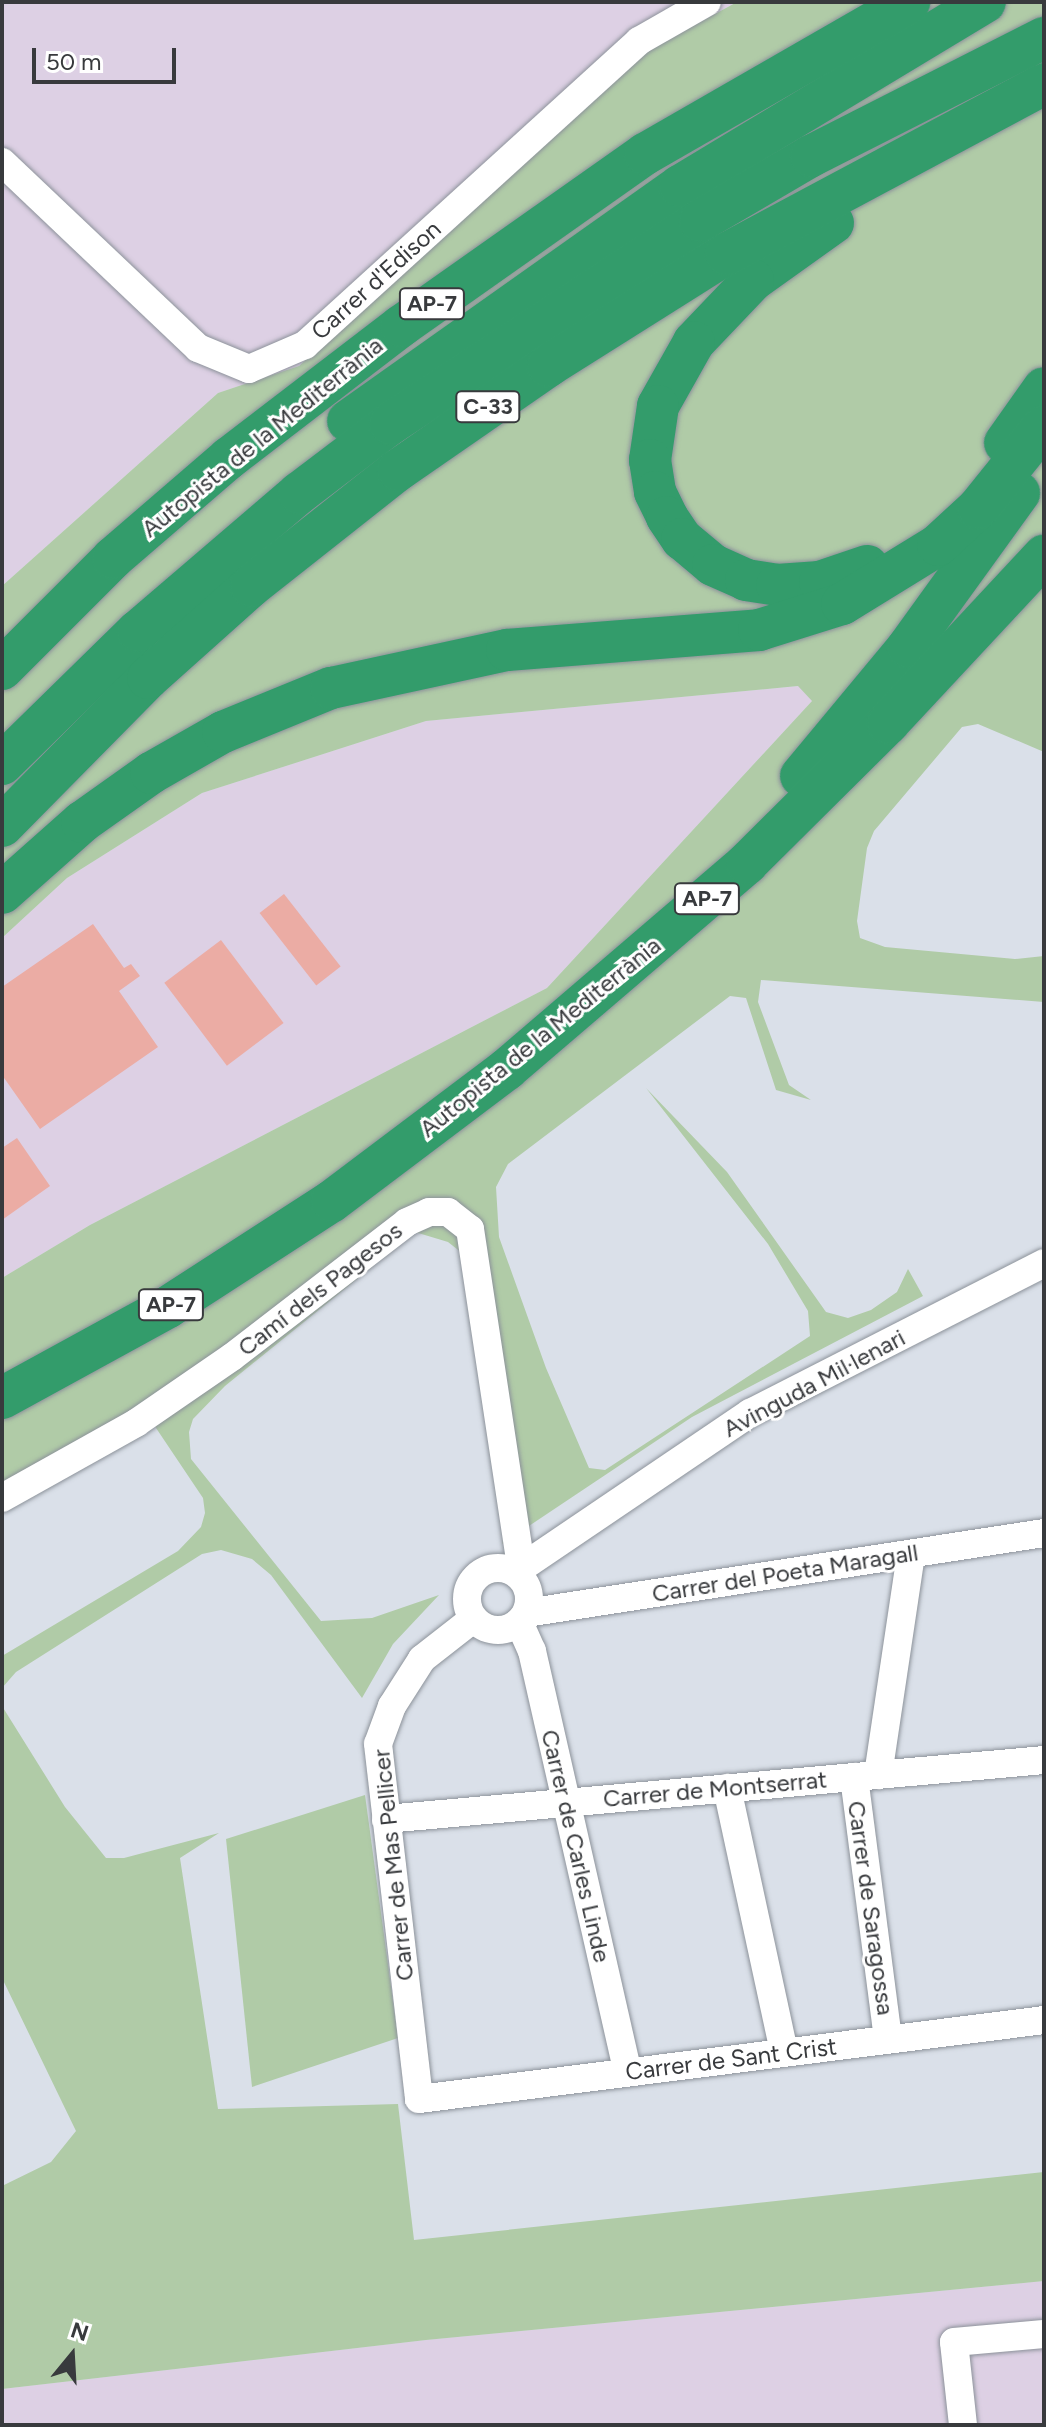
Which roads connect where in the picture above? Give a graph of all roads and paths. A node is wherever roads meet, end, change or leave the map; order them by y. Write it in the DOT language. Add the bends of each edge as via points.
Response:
graph roads {
  1 [pos="707,2"];
  2 [pos="909,2"];
  3 [pos="985,2"];
  4 [pos="1044,38"];
  5 [pos="1044,84"];
  6 [pos="1044,111"];
  7 [pos="2,162"];
  8 [pos="1044,388"];
  9 [pos="1044,426"];
  10 [pos="1044,453"];
  11 [pos="1044,556"];
  12 [pos="2,669"];
  13 [pos="2,734"];
  14 [pos="2,764"];
  15 [pos="2,826"];
  16 [pos="2,893"];
  17 [pos="332,1201"];
  18 [pos="1044,1263"];
  19 [pos="2,1398"];
  20 [pos="2,1498"];
  21 [pos="1044,1533"];
  22 [pos="911,1554"];
  23 [pos="520,1572"];
  24 [pos="523,1618"];
  25 [pos="473,1619"];
  26 [pos="1044,1760"];
  27 [pos="866,1776"];
  28 [pos="727,1788"];
  29 [pos="566,1803"];
  30 [pos="386,1819"];
  31 [pos="1044,2020"];
  32 [pos="888,2039"];
  33 [pos="784,2052"];
  34 [pos="628,2072"];
  35 [pos="419,2099"];
  36 [pos="1044,2334"];
  37 [pos="963,2425"];
  1 -- 7 [label="street, Carrer d'Edison" via="639,41 305,345 249,369 198,348"];
  2 -- 12 [label="highway, Autopista de la Mediterrània / AP-7" via="645,154 401,326 182,498 113,558"];
  3 -- 13 [label="highway" via="680,186 405,377 193,547"];
  4 -- 14 [label="highway, C-33" via="811,156 700,221 403,415 299,493 162,610"];
  5 -- 15 [label="highway, C-33" via="726,254 446,436 251,586 148,678"];
  6 -- 8 [label="highway" via="821,230 734,299 694,342 658,406 650,460 655,492 682,539 713,565 746,580 777,585 833,578 859,571 940,514 990,463"];
  9 -- 16 [label="highway" via="978,508 938,545 842,604 759,630 507,650 331,688 223,732 151,773 82,822"];
  10 -- 17 [label="highway" via="908,647 755,827 641,937"];
  11 -- 17 [label="highway, Autopista de la Mediterrània / AP-7" via="888,723 670,933 507,1069"];
  17 -- 19 [label="highway, Autopista de la Mediterrània / AP-7" via="168,1307"];
  18 -- 23 [label="street, Avinguda Mil·lenari" via="750,1413"];
  20 -- 23 [label="street, Camí dels Pagesos" via="136,1423 232,1357 407,1222 429,1212 448,1212 470,1229"];
  21 -- 22 [label="street, Carrer del Poeta Maragall"];
  22 -- 24 [label="street, Carrer del Poeta Maragall"];
  22 -- 27 [label="street, Carrer de Saragossa"];
  23 -- 24 [label="street" via="528,1591"];
  23 -- 25 [label="street" via="498,1567 478,1574 466,1594"];
  24 -- 25 [label="street" via="500,1631"];
  24 -- 29 [label="street, Carrer de Carles Linde"];
  25 -- 30 [label="street, Carrer de Mas Pellicer" via="422,1659 392,1706 378,1744"];
  26 -- 27 [label="street, Carrer de Montserrat"];
  27 -- 28 [label="street, Carrer de Montserrat"];
  27 -- 32 [label="street, Carrer de Saragossa"];
  28 -- 29 [label="street, Carrer de Montserrat"];
  28 -- 33 [label="street"];
  29 -- 30 [label="street, Carrer de Montserrat"];
  29 -- 34 [label="street, Carrer de Carles Linde"];
  30 -- 35 [label="street, Carrer de Mas Pellicer"];
  31 -- 32 [label="street, Carrer de Sant Crist"];
  32 -- 33 [label="street, Carrer de Sant Crist"];
  33 -- 34 [label="street, Carrer de Sant Crist"];
  34 -- 35 [label="street, Carrer de Sant Crist"];
  36 -- 37 [label="street" via="954,2342"];
}
